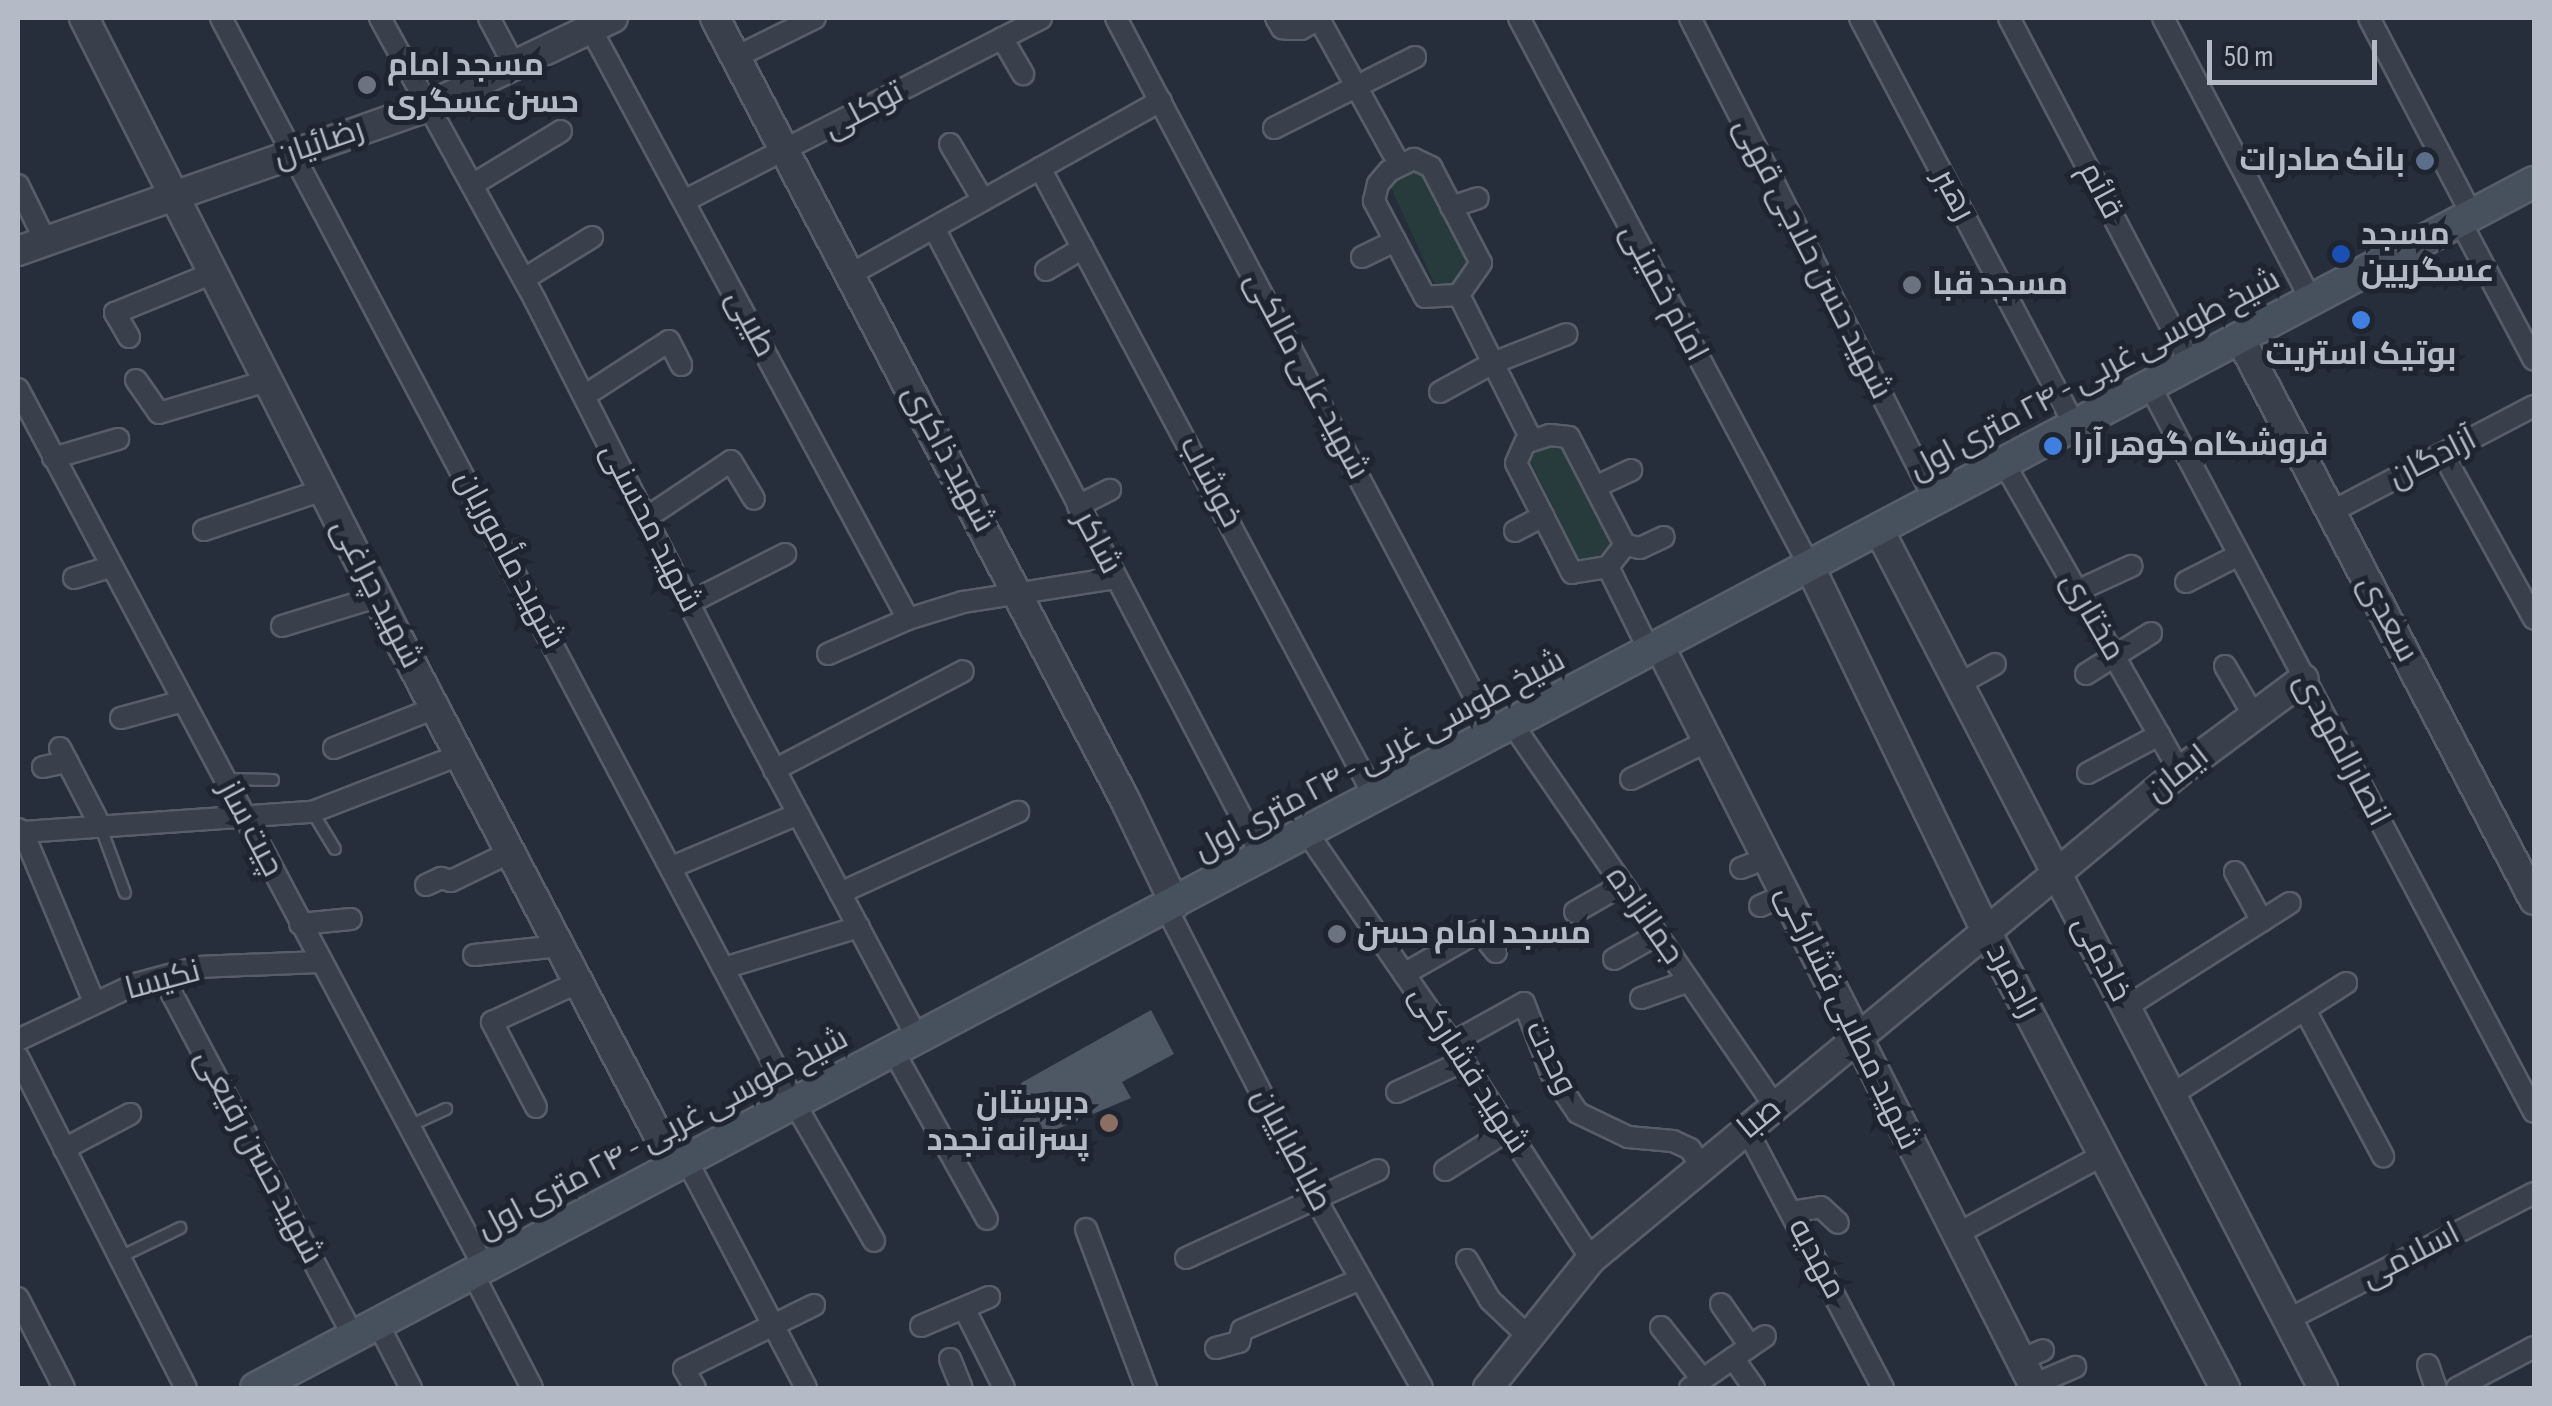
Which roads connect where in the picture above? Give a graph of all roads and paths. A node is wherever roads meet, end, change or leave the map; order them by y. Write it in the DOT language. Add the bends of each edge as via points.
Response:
graph roads {
  1 [pos="84,18"];
  2 [pos="221,18"];
  3 [pos="380,18"];
  4 [pos="488,18"];
  5 [pos="715,18"];
  6 [pos="815,18"];
  7 [pos="1041,18"];
  8 [pos="1118,18"];
  9 [pos="1276,18"];
  10 [pos="1320,18"];
  11 [pos="1519,18"];
  12 [pos="1690,18"];
  13 [pos="1860,18"];
  14 [pos="2009,18"];
  15 [pos="2163,18"];
  16 [pos="2369,18"];
  17 [pos="596,22"];
  18 [pos="1002,38"];
  19 [pos="736,57"];
  20 [pos="1415,57"];
  21 [pos="514,64"];
  22 [pos="1023,74"];
  23 [pos="1355,85"];
  24 [pos="1161,102"];
  25 [pos="428,106"];
  26 [pos="1274,128"];
  27 [pos="561,131"];
  28 [pos="950,144"];
  29 [pos="786,152"];
  30 [pos="292,153"];
  31 [pos="1399,164"];
  32 [pos="1040,168"];
  33 [pos="2534,182"];
  34 [pos="18,185"];
  35 [pos="472,185"];
  36 [pos="175,196"];
  37 [pos="1478,198"];
  38 [pos="983,200"];
  39 [pos="684,201"];
  40 [pos="1452,207"];
  41 [pos="2466,218"];
  42 [pos="934,228"];
  43 [pos="592,237"];
  44 [pos="45,240"];
  45 [pos="1395,241"];
  46 [pos="1083,248"];
  47 [pos="18,251"];
  48 [pos="1362,257"];
  49 [pos="1046,270"];
  50 [pos="213,273"];
  51 [pos="851,274"];
  52 [pos="524,279"];
  53 [pos="1459,295"];
  54 [pos="2311,300"];
  55 [pos="1567,334"];
  56 [pos="129,337"];
  57 [pos="2240,338"];
  58 [pos="2534,360"];
  59 [pos="1493,363"];
  60 [pos="2191,364"];
  61 [pos="682,366"];
  62 [pos="136,380"];
  63 [pos="267,380"];
  64 [pos="2150,386"];
  65 [pos="18,389"];
  66 [pos="1440,392"];
  67 [pos="584,396"];
  68 [pos="2534,406"];
  69 [pos="2074,426"];
  70 [pos="1531,438"];
  71 [pos="118,439"];
  72 [pos="2443,454"];
  73 [pos="53,458"];
  74 [pos="2004,462"];
  75 [pos="1631,470"];
  76 [pos="1595,487"];
  77 [pos="323,490"];
  78 [pos="1110,490"];
  79 [pos="754,499"];
  80 [pos="1935,500"];
  81 [pos="1078,506"];
  82 [pos="2331,512"];
  83 [pos="1543,516"];
  84 [pos="646,518"];
  85 [pos="204,530"];
  86 [pos="1879,530"];
  87 [pos="1515,531"];
  88 [pos="1664,537"];
  89 [pos="1625,545"];
  90 [pos="785,554"];
  91 [pos="2238,555"];
  92 [pos="2131,566"];
  93 [pos="111,567"];
  94 [pos="1810,567"];
  95 [pos="1608,568"];
  96 [pos="74,578"];
  97 [pos="1116,578"];
  98 [pos="2186,582"];
  99 [pos="2077,591"];
  100 [pos="1017,592"];
  101 [pos="378,597"];
  102 [pos="689,604"];
  103 [pos="908,619"];
  104 [pos="2534,619"];
  105 [pos="282,626"];
  106 [pos="2151,634"];
  107 [pos="1655,649"];
  108 [pos="828,654"];
  109 [pos="2114,656"];
  110 [pos="1995,664"];
  111 [pos="2226,666"];
  112 [pos="963,671"];
  113 [pos="2086,674"];
  114 [pos="2304,679"];
  115 [pos="1959,684"];
  116 [pos="183,701"];
  117 [pos="435,708"];
  118 [pos="2254,716"];
  119 [pos="120,718"];
  120 [pos="1504,730"];
  121 [pos="2159,734"];
  122 [pos="1708,741"];
  123 [pos="334,748"];
  124 [pos="460,754"];
  125 [pos="43,767"];
  126 [pos="774,770"];
  127 [pos="2180,771"];
  128 [pos="2088,773"];
  129 [pos="1631,779"];
  130 [pos="223,780"];
  131 [pos="273,780"];
  132 [pos="1376,799"];
  133 [pos="312,812"];
  134 [pos="1018,812"];
  135 [pos="798,814"];
  136 [pos="242,816"];
  137 [pos="101,827"];
  138 [pos="20,831"];
  139 [pos="1308,834"];
  140 [pos="335,849"];
  141 [pos="511,852"];
  142 [pos="1264,858"];
  143 [pos="672,867"];
  144 [pos="2235,872"];
  145 [pos="2056,873"];
  146 [pos="426,885"];
  147 [pos="1622,885"];
  148 [pos="125,893"];
  149 [pos="840,893"];
  150 [pos="2534,900"];
  151 [pos="2290,904"];
  152 [pos="1171,906"];
  153 [pos="1575,912"];
  154 [pos="351,919"];
  155 [pos="2262,921"];
  156 [pos="300,924"];
  157 [pos="858,927"];
  158 [pos="1986,931"];
  159 [pos="1656,935"];
  160 [pos="560,946"];
  161 [pos="1496,952"];
  162 [pos="474,955"];
  163 [pos="1614,960"];
  164 [pos="319,962"];
  165 [pos="724,968"];
  166 [pos="1404,974"];
  167 [pos="163,976"];
  168 [pos="1689,981"];
  169 [pos="579,982"];
  170 [pos="2346,983"];
  171 [pos="1641,998"];
  172 [pos="94,1002"];
  173 [pos="2126,1007"];
  174 [pos="2305,1010"];
  175 [pos="1858,1038"];
  176 [pos="18,1040"];
  177 [pos="906,1045"];
  178 [pos="1458,1052"];
  179 [pos="18,1057"];
  180 [pos="1397,1092"];
  181 [pos="2171,1095"];
  182 [pos="795,1104"];
  183 [pos="1775,1106"];
  184 [pos="536,1107"];
  185 [pos="446,1109"];
  186 [pos="2534,1112"];
  187 [pos="130,1114"];
  188 [pos="408,1126"];
  189 [pos="1508,1130"];
  190 [pos="1748,1130"];
  191 [pos="64,1148"];
  192 [pos="2103,1154"];
  193 [pos="2384,1156"];
  194 [pos="681,1164"];
  195 [pos="1702,1167"];
  196 [pos="1378,1170"];
  197 [pos="1446,1170"];
  198 [pos="2534,1193"];
  199 [pos="1314,1196"];
  200 [pos="1791,1212"];
  201 [pos="987,1219"];
  202 [pos="1838,1224"];
  203 [pos="180,1228"];
  204 [pos="1086,1229"];
  205 [pos="1955,1235"];
  206 [pos="874,1240"];
  207 [pos="120,1257"];
  208 [pos="1186,1258"];
  209 [pos="1590,1258"];
  210 [pos="1467,1260"];
  211 [pos="478,1270"];
  212 [pos="1361,1279"];
  213 [pos="989,1297"];
  214 [pos="18,1298"];
  215 [pos="1721,1304"];
  216 [pos="814,1305"];
  217 [pos="964,1308"];
  218 [pos="2287,1320"];
  219 [pos="772,1324"];
  220 [pos="921,1326"];
  221 [pos="1661,1327"];
  222 [pos="366,1330"];
  223 [pos="1529,1337"];
  224 [pos="1749,1347"];
  225 [pos="2534,1347"];
  226 [pos="1216,1348"];
  227 [pos="950,1359"];
  228 [pos="2428,1365"];
  229 [pos="2074,1367"];
  230 [pos="2033,1371"];
  231 [pos="297,1376"];
  232 [pos="1696,1384"];
  233 [pos="64,1388"];
  234 [pos="186,1388"];
  235 [pos="256,1388"];
  236 [pos="411,1388"];
  237 [pos="532,1388"];
  238 [pos="695,1388"];
  239 [pos="806,1388"];
  240 [pos="962,1388"];
  241 [pos="1004,1388"];
  242 [pos="1146,1388"];
  243 [pos="1422,1388"];
  244 [pos="1488,1388"];
  245 [pos="1754,1388"];
  246 [pos="1882,1388"];
  247 [pos="2225,1388"];
  248 [pos="2322,1388"];
  249 [pos="2436,1388"];
  250 [pos="2457,1388"];
  1 -- 36 [label="street, شهید چراغی"];
  2 -- 30 [label="street, شهید مأموریان"];
  3 -- 25 [label="street, شهید محسنی"];
  4 -- 21 [label="street"];
  5 -- 19 [label="street, شهید ذاکری"];
  6 -- 19 [label="street"];
  7 -- 18 [label="street, توکلی"];
  8 -- 24 [label="street, شهید علی مالکی"];
  9 -- 10 [label="street" via="1290,29"];
  10 -- 23 [label="street"];
  11 -- 94 [label="street, امام خمینی"];
  12 -- 80 [label="street, شهید حسن حلاجی قهی"];
  13 -- 69 [label="street, رهبر"];
  14 -- 60 [label="street, قائم"];
  15 -- 54 [label="street"];
  16 -- 41 [label="street"];
  17 -- 21 [label="street, رضائیان"];
  17 -- 39 [label="street, طیبی"];
  18 -- 22 [label="street"];
  18 -- 29 [label="street, توکلی"];
  19 -- 29 [label="street, شهید ذاکری"];
  20 -- 23 [label="street"];
  21 -- 25 [label="street, رضائیان"];
  23 -- 26 [label="street"];
  23 -- 31 [label="street"];
  24 -- 32 [label="street"];
  24 -- 120 [label="street, شهید علی مالکی"];
  25 -- 30 [label="street, رضائیان"];
  25 -- 35 [label="street, شهید محسنی"];
  27 -- 35 [label="street"];
  28 -- 38 [label="street"];
  29 -- 39 [label="street, توکلی"];
  29 -- 51 [label="street, شهید ذاکری"];
  30 -- 36 [label="street, رضائیان"];
  30 -- 143 [label="street, شهید مأموریان"];
  31 -- 40 [label="street" via="1414,160 1431,168"];
  31 -- 45 [label="street" via="1378,184 1374,201"];
  32 -- 38 [label="street"];
  32 -- 46 [label="street, خوشاب"];
  33 -- 41 [label="main road, شیخ طوسی غربی - ۲۴ متری اول"];
  34 -- 44 [label="street"];
  35 -- 52 [label="street, شهید محسنی"];
  36 -- 44 [label="street, رضائیان"];
  36 -- 50 [label="street, شهید چراغی"];
  37 -- 40 [label="street"];
  38 -- 42 [label="street"];
  39 -- 103 [label="street, طیبی"];
  40 -- 53 [label="street" via="1481,263"];
  41 -- 54 [label="main road, شیخ طوسی غربی - ۲۴ متری اول"];
  41 -- 58 [label="street"];
  42 -- 51 [label="street"];
  42 -- 81 [label="street, شاکر"];
  43 -- 52 [label="street"];
  44 -- 47 [label="street, رضائیان"];
  45 -- 48 [label="street"];
  45 -- 53 [label="street" via="1425,297"];
  46 -- 49 [label="street"];
  46 -- 132 [label="street, خوشاب"];
  50 -- 56 [label="street" via="115,313"];
  50 -- 63 [label="street, شهید چراغی"];
  51 -- 100 [label="street, شهید ذاکری"];
  52 -- 67 [label="street, شهید محسنی"];
  53 -- 59 [label="street"];
  54 -- 57 [label="main road, شیخ طوسی غربی - ۲۴ متری اول"];
  55 -- 59 [label="street"];
  57 -- 60 [label="main road, شیخ طوسی غربی - ۲۴ متری اول"];
  57 -- 82 [label="street, سعدی"];
  59 -- 66 [label="street"];
  59 -- 70 [label="street"];
  60 -- 64 [label="main road, شیخ طوسی غربی - ۲۴ متری اول"];
  61 -- 67 [label="street" via="669,342"];
  62 -- 63 [label="street" via="160,413"];
  63 -- 77 [label="street, شهید چراغی"];
  64 -- 69 [label="main road, شیخ طوسی غربی - ۲۴ متری اول"];
  64 -- 91 [label="street, انصارالمهدی"];
  65 -- 73 [label="street, چیت ساز"];
  67 -- 84 [label="street, شهید محسنی"];
  68 -- 72 [label="street, آزادگان"];
  69 -- 74 [label="main road, شیخ طوسی غربی - ۲۴ متری اول"];
  70 -- 76 [label="street" via="1570,437"];
  70 -- 83 [label="street" via="1516,463"];
  71 -- 73 [label="street"];
  72 -- 82 [label="street, آزادگان"];
  72 -- 104 [label="street"];
  73 -- 93 [label="street, چیت ساز"];
  74 -- 80 [label="main road, شیخ طوسی غربی - ۲۴ متری اول"];
  74 -- 99 [label="street, مختاری"];
  75 -- 76 [label="street"];
  76 -- 89 [label="street"];
  77 -- 85 [label="street"];
  77 -- 101 [label="street, شهید چراغی"];
  78 -- 81 [label="street"];
  79 -- 84 [label="street" via="731,460"];
  80 -- 86 [label="main road, شیخ طوسی غربی - ۲۴ متری اول"];
  81 -- 97 [label="street, شاکر"];
  82 -- 150 [label="street, سعدی"];
  83 -- 87 [label="street"];
  83 -- 95 [label="street" via="1572,573"];
  84 -- 102 [label="street, شهید محسنی"];
  86 -- 94 [label="main road, شیخ طوسی غربی - ۲۴ متری اول"];
  86 -- 115 [label="street, خادمی"];
  88 -- 89 [label="street" via="1640,548"];
  89 -- 95 [label="street"];
  90 -- 102 [label="street"];
  91 -- 98 [label="street"];
  91 -- 114 [label="street, انصارالمهدی"];
  92 -- 99 [label="street"];
  93 -- 96 [label="street"];
  93 -- 116 [label="street, چیت ساز"];
  94 -- 107 [label="main road, شیخ طوسی غربی - ۲۴ متری اول"];
  94 -- 158 [label="street, رادمرد"];
  95 -- 107 [label="street"];
  97 -- 100 [label="street"];
  97 -- 142 [label="street, شاکر"];
  99 -- 109 [label="street, مختاری"];
  100 -- 103 [label="street"];
  100 -- 152 [label="street, شهید ذاکری"];
  101 -- 105 [label="street"];
  101 -- 117 [label="street, شهید چراغی"];
  102 -- 126 [label="street, شهید محسنی"];
  103 -- 108 [label="street"];
  106 -- 109 [label="street"];
  107 -- 120 [label="main road, شیخ طوسی غربی - ۲۴ متری اول"];
  107 -- 122 [label="street, شهید مطلبی فشارکی"];
  109 -- 113 [label="street"];
  109 -- 121 [label="street, مختاری"];
  110 -- 115 [label="street"];
  111 -- 118 [label="street"];
  112 -- 126 [label="street"];
  114 -- 118 [label="street, ایمان"];
  114 -- 186 [label="street, انصارالمهدی"];
  115 -- 145 [label="street, خادمی"];
  116 -- 119 [label="street"];
  116 -- 130 [label="street, چیت ساز"];
  117 -- 123 [label="street"];
  117 -- 124 [label="street, شهید چراغی"];
  118 -- 127 [label="street, ایمان"];
  120 -- 132 [label="main road, شیخ طوسی غربی - ۲۴ متری اول"];
  120 -- 147 [label="street, جمالزاده"];
  121 -- 127 [label="street, مختاری"];
  121 -- 128 [label="street"];
  122 -- 129 [label="street"];
  122 -- 175 [label="street, شهید مطلبی فشارکی" via="1754,863"];
  124 -- 133 [label="street"];
  124 -- 141 [label="street, شهید چراغی"];
  125 -- 137 [label="street" via="63,755"];
  126 -- 135 [label="street, شهید محسنی"];
  127 -- 145 [label="street, ایمان"];
  130 -- 131 [label="lane"];
  130 -- 136 [label="street, چیت ساز"];
  132 -- 139 [label="main road, شیخ طوسی غربی - ۲۴ متری اول"];
  133 -- 136 [label="street"];
  133 -- 140 [label="lane"];
  134 -- 149 [label="street"];
  135 -- 143 [label="street"];
  135 -- 149 [label="street, شهید محسنی"];
  136 -- 137 [label="street"];
  136 -- 156 [label="street, چیت ساز"];
  137 -- 138 [label="street"];
  137 -- 148 [label="lane"];
  138 -- 172 [label="street"];
  139 -- 142 [label="main road, شیخ طوسی غربی - ۲۴ متری اول"];
  139 -- 166 [label="street, شهید فشارکی"];
  141 -- 146 [label="street" via="451,881"];
  141 -- 160 [label="street, شهید چراغی"];
  142 -- 152 [label="main road, شیخ طوسی غربی - ۲۴ متری اول"];
  143 -- 165 [label="street, شهید مأموریان"];
  144 -- 155 [label="street"];
  145 -- 158 [label="street, صبا"];
  145 -- 173 [label="street, خادمی"];
  147 -- 153 [label="street"];
  147 -- 159 [label="street, جمالزاده"];
  149 -- 157 [label="street, شهید محسنی"];
  151 -- 155 [label="street"];
  152 -- 177 [label="main road, شیخ طوسی غربی - ۲۴ متری اول"];
  152 -- 199 [label="street, طباطباییان"];
  154 -- 156 [label="street"];
  155 -- 173 [label="street"];
  156 -- 164 [label="street, چیت ساز"];
  157 -- 165 [label="street"];
  157 -- 177 [label="street, شهید محسنی"];
  158 -- 175 [label="street, صبا"];
  158 -- 192 [label="street, رادمرد"];
  159 -- 163 [label="street"];
  159 -- 168 [label="street, جمالزاده"];
  160 -- 162 [label="street"];
  160 -- 169 [label="street, شهید چراغی"];
  161 -- 166 [label="street" via="1479,931"];
  164 -- 167 [label="street, نکیسا" via="198,967"];
  164 -- 188 [label="street, چیت ساز"];
  165 -- 182 [label="street, شهید مأموریان"];
  166 -- 178 [label="street, شهید فشارکی"];
  167 -- 172 [label="street, نکیسا"];
  167 -- 222 [label="street, شهید حسن رفیعی"];
  168 -- 171 [label="street"];
  168 -- 183 [label="street, جمالزاده"];
  169 -- 184 [label="street" via="492,1022"];
  169 -- 194 [label="street, شهید چراغی"];
  170 -- 174 [label="street"];
  172 -- 176 [label="street, نکیسا"];
  173 -- 181 [label="street, خادمی"];
  174 -- 181 [label="street"];
  174 -- 193 [label="street"];
  175 -- 183 [label="street, صبا"];
  175 -- 205 [label="street, شهید مطلبی فشارکی"];
  177 -- 182 [label="main road, شیخ طوسی غربی - ۲۴ متری اول"];
  177 -- 201 [label="street, شهید محسنی"];
  178 -- 180 [label="street"];
  178 -- 189 [label="street, شهید فشارکی"];
  178 -- 195 [label="street, وحدت" via="1524,1003 1551,1073 1578,1113 1628,1137 1673,1141 1690,1149"];
  179 -- 191 [label="street"];
  181 -- 218 [label="street, خادمی"];
  182 -- 194 [label="main road, شیخ طوسی غربی - ۲۴ متری اول"];
  182 -- 206 [label="street, شهید مأموریان"];
  183 -- 190 [label="street, صبا"];
  185 -- 188 [label="lane"];
  187 -- 191 [label="street"];
  188 -- 211 [label="street, چیت ساز"];
  189 -- 197 [label="street"];
  189 -- 209 [label="street, شهید فشارکی"];
  190 -- 195 [label="street, صبا"];
  190 -- 200 [label="street, مهدیه"];
  191 -- 207 [label="street"];
  192 -- 205 [label="street"];
  192 -- 247 [label="street, رادمرد"];
  194 -- 211 [label="main road, شیخ طوسی غربی - ۲۴ متری اول"];
  194 -- 219 [label="street"];
  195 -- 209 [label="street, صبا"];
  196 -- 199 [label="street"];
  198 -- 218 [label="street, اسلامی"];
  199 -- 208 [label="street"];
  199 -- 212 [label="street, طباطباییان"];
  200 -- 202 [label="street" via="1820,1207"];
  200 -- 246 [label="street, مهدیه"];
  203 -- 207 [label="lane"];
  204 -- 242 [label="street"];
  205 -- 230 [label="street, شهید مطلبی فشارکی"];
  207 -- 234 [label="street"];
  209 -- 223 [label="street, صبا"];
  210 -- 223 [label="street" via="1490,1300"];
  211 -- 222 [label="main road, شیخ طوسی غربی - ۲۴ متری اول"];
  211 -- 237 [label="street, چیت ساز"];
  212 -- 226 [label="street" via="1242,1330 1239,1342"];
  212 -- 243 [label="street, طباطباییان"];
  213 -- 217 [label="street"];
  214 -- 233 [label="street"];
  215 -- 224 [label="street"];
  216 -- 219 [label="street"];
  217 -- 220 [label="street"];
  217 -- 241 [label="street"];
  218 -- 248 [label="street, خادمی"];
  219 -- 238 [label="street" via="684,1369"];
  219 -- 239 [label="street"];
  221 -- 232 [label="street"];
  222 -- 231 [label="main road, شیخ طوسی غربی - ۲۴ متری اول"];
  222 -- 236 [label="street, شهید حسن رفیعی"];
  223 -- 244 [label="street, صبا"];
  224 -- 232 [label="street"];
  224 -- 245 [label="street"];
  225 -- 250 [label="street"];
  227 -- 240 [label="street"];
  228 -- 249 [label="street"];
  229 -- 230 [label="street"];
  231 -- 235 [label="main road, شیخ طوسی غربی - ۲۴ متری اول"];
}
